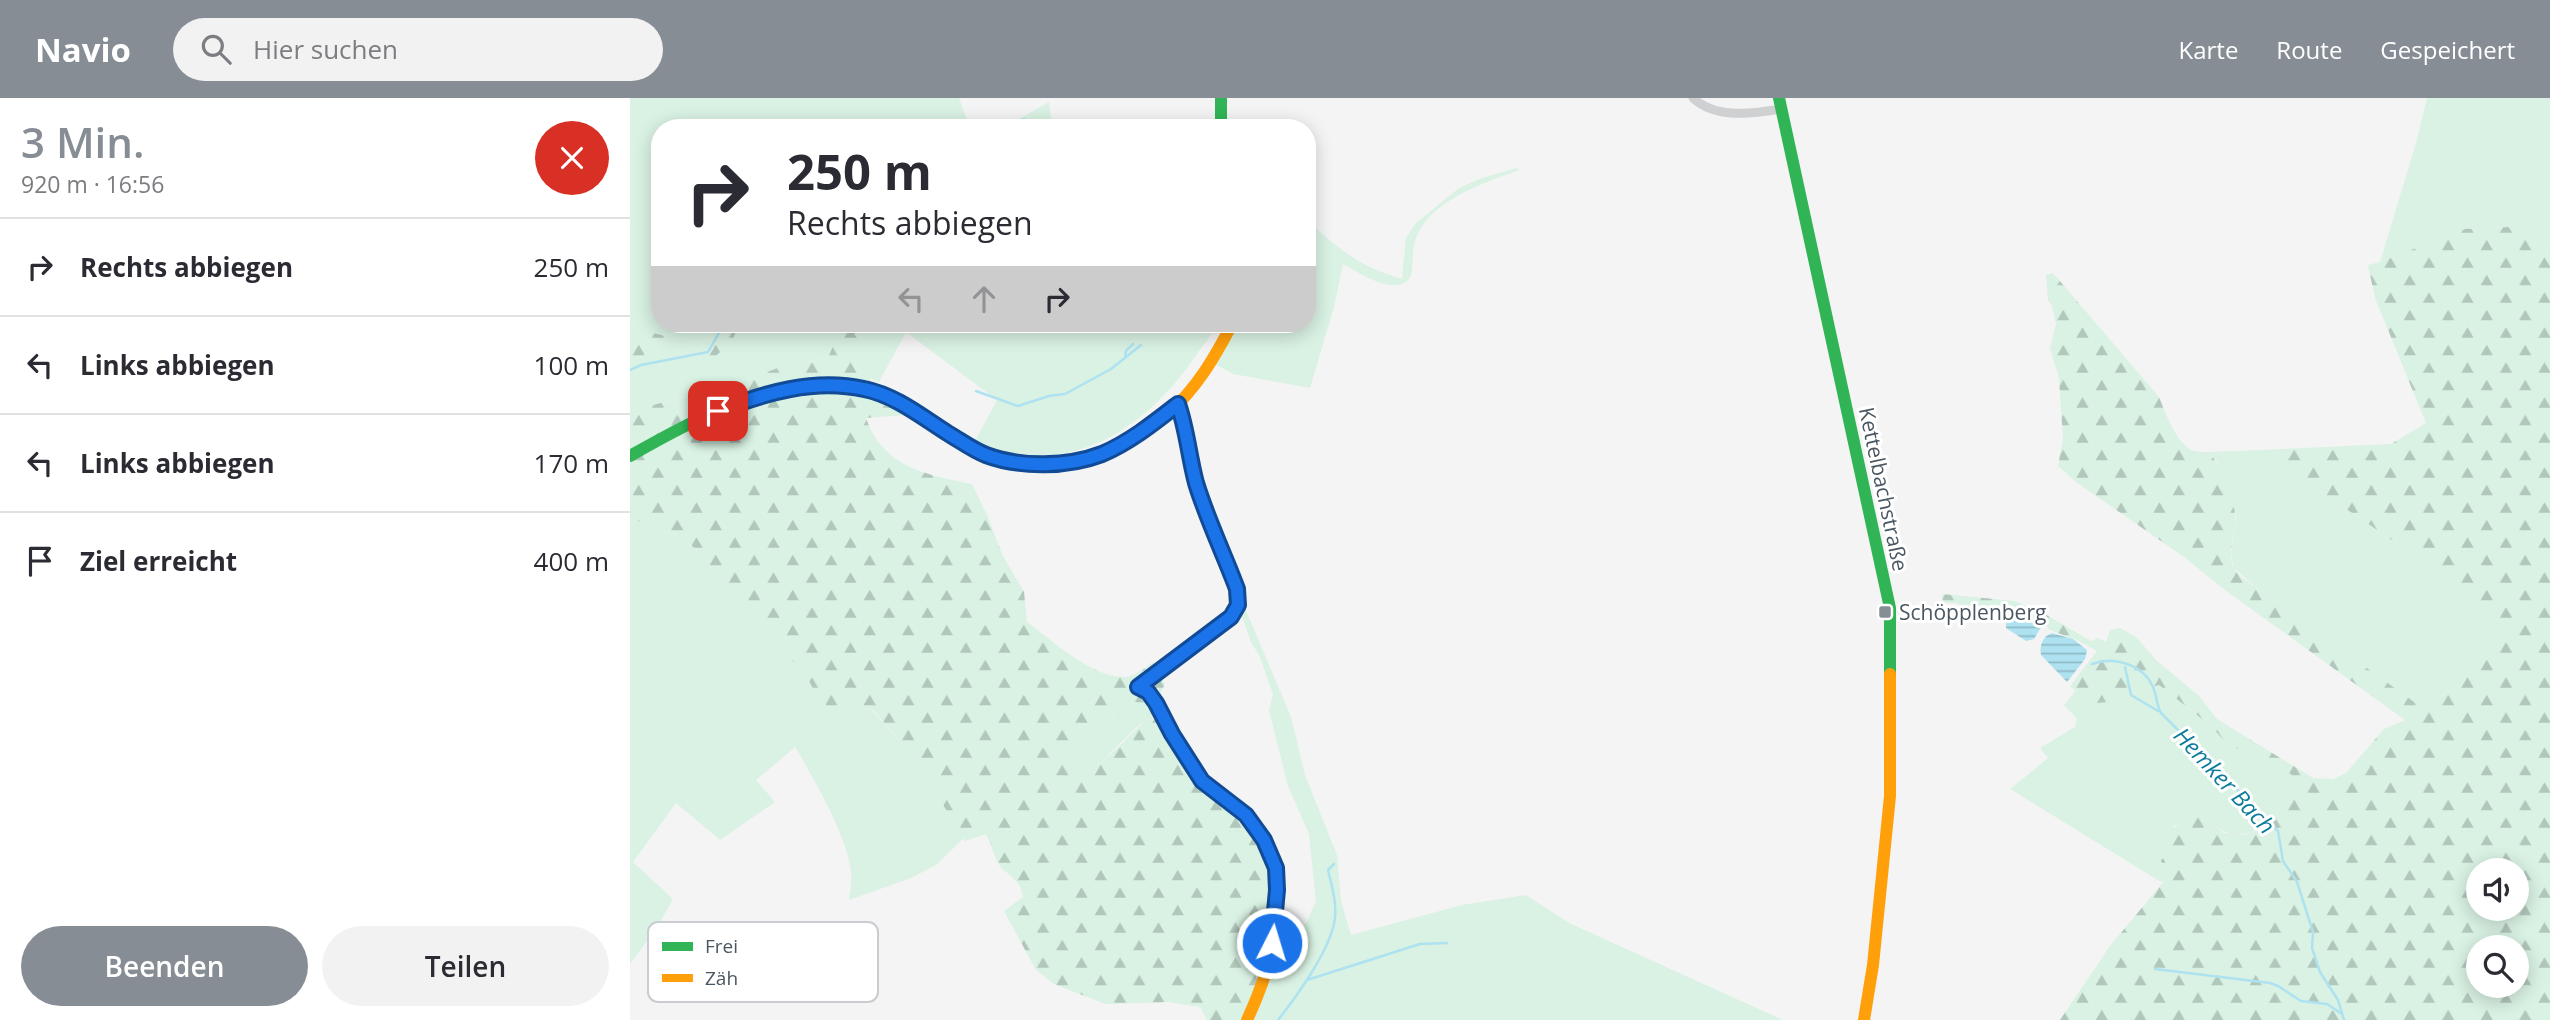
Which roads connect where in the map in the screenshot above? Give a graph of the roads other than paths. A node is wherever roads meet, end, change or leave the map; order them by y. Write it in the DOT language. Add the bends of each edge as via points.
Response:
graph roads {
  1 [pos="1220,98"];
  2 [pos="1693,98"];
  3 [pos="1780,103"];
  4 [pos="1221,119"];
  5 [pos="1227,333"];
  6 [pos="1178,404"];
  7 [pos="630,456"];
  8 [pos="1247,1020"];
  9 [pos="1864,1020"];
  1 -- 4 [label="street"];
  2 -- 3 [label="street" via="1703,107 1750,113"];
  3 -- 9 [label="street, Kettelbachstraße" via="1890,608 1890,796"];
  5 -- 6 [label="street"];
  6 -- 7 [label="street" via="1101,454 1045,464 985,454 890,397 866,389 808,386 718,411"];
  6 -- 8 [label="street" via="1198,487 1237,589 1238,605 1231,617 1138,687 1156,703 1202,781 1246,815 1276,868 1272,943"];
}
